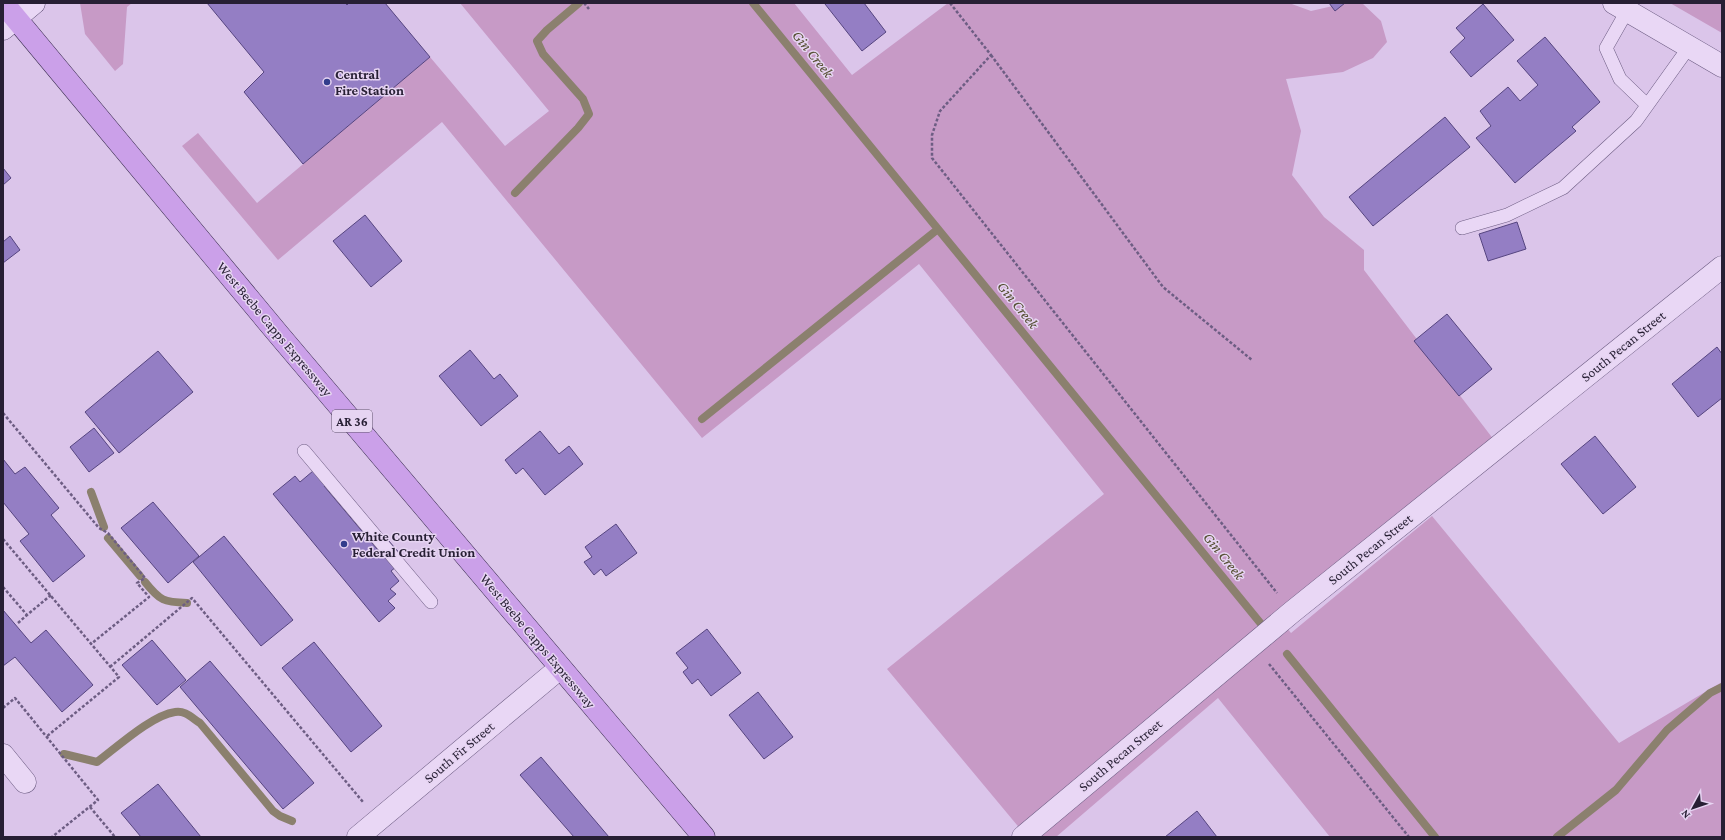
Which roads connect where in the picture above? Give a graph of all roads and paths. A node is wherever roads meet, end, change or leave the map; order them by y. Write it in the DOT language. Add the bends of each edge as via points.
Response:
graph roads {
  1 [pos="34,3"];
  2 [pos="584,3"];
  3 [pos="950,3"];
  4 [pos="1620,7"];
  5 [pos="589,9"];
  6 [pos="7,17"];
  7 [pos="1689,47"];
  8 [pos="992,55"];
  9 [pos="1722,66"];
  10 [pos="1647,105"];
  11 [pos="1462,228"];
  12 [pos="1722,267"];
  13 [pos="1252,360"];
  14 [pos="3,413"];
  15 [pos="304,451"];
  16 [pos="3,539"];
  17 [pos="3,587"];
  18 [pos="51,596"];
  19 [pos="431,602"];
  20 [pos="1292,612"];
  21 [pos="27,615"];
  22 [pos="18,624"];
  23 [pos="91,644"];
  24 [pos="1253,645"];
  25 [pos="110,667"];
  26 [pos="560,668"];
  27 [pos="3,708"];
  28 [pos="46,737"];
  29 [pos="3,755"];
  30 [pos="25,782"];
  31 [pos="90,807"];
  32 [pos="378,820"];
  33 [pos="52,837"];
  34 [pos="114,837"];
  35 [pos="358,837"];
  36 [pos="704,837"];
  37 [pos="1023,837"];
  38 [pos="1409,837"];
  1 -- 6 [label="street"];
  2 -- 5 [label="path"];
  3 -- 8 [label="path"];
  4 -- 7 [label="street"];
  4 -- 10 [label="lane" via="1606,48 1620,79"];
  6 -- 26 [label="main road, West Beebe Capps Expressway / AR 36"];
  7 -- 9 [label="street"];
  7 -- 10 [label="lane"];
  8 -- 13 [label="path" via="1163,287"];
  8 -- 20 [label="path" via="940,111 932,135 932,158"];
  10 -- 11 [label="lane" via="1636,121 1563,188 1507,216"];
  12 -- 20 [label="street, South Pecan Street"];
  14 -- 23 [label="path" via="99,528 108,533 145,578 137,583 149,597"];
  15 -- 19 [label="lane"];
  16 -- 18 [label="path"];
  17 -- 21 [label="path"];
  18 -- 21 [label="path"];
  18 -- 23 [label="path"];
  20 -- 24 [label="street, South Pecan Street"];
  21 -- 22 [label="path"];
  23 -- 25 [label="path"];
  24 -- 37 [label="street, South Pecan Street"];
  24 -- 38 [label="path"];
  25 -- 28 [label="path" via="119,676"];
  25 -- 32 [label="path" via="192,598"];
  26 -- 32 [label="street, South Fir Street"];
  26 -- 36 [label="main road, West Beebe Capps Expressway / AR 36"];
  27 -- 28 [label="path" via="15,698"];
  28 -- 31 [label="path" via="98,800"];
  29 -- 30 [label="street"];
  31 -- 33 [label="path"];
  31 -- 34 [label="path"];
  32 -- 35 [label="street, South Fir Street"];
}
